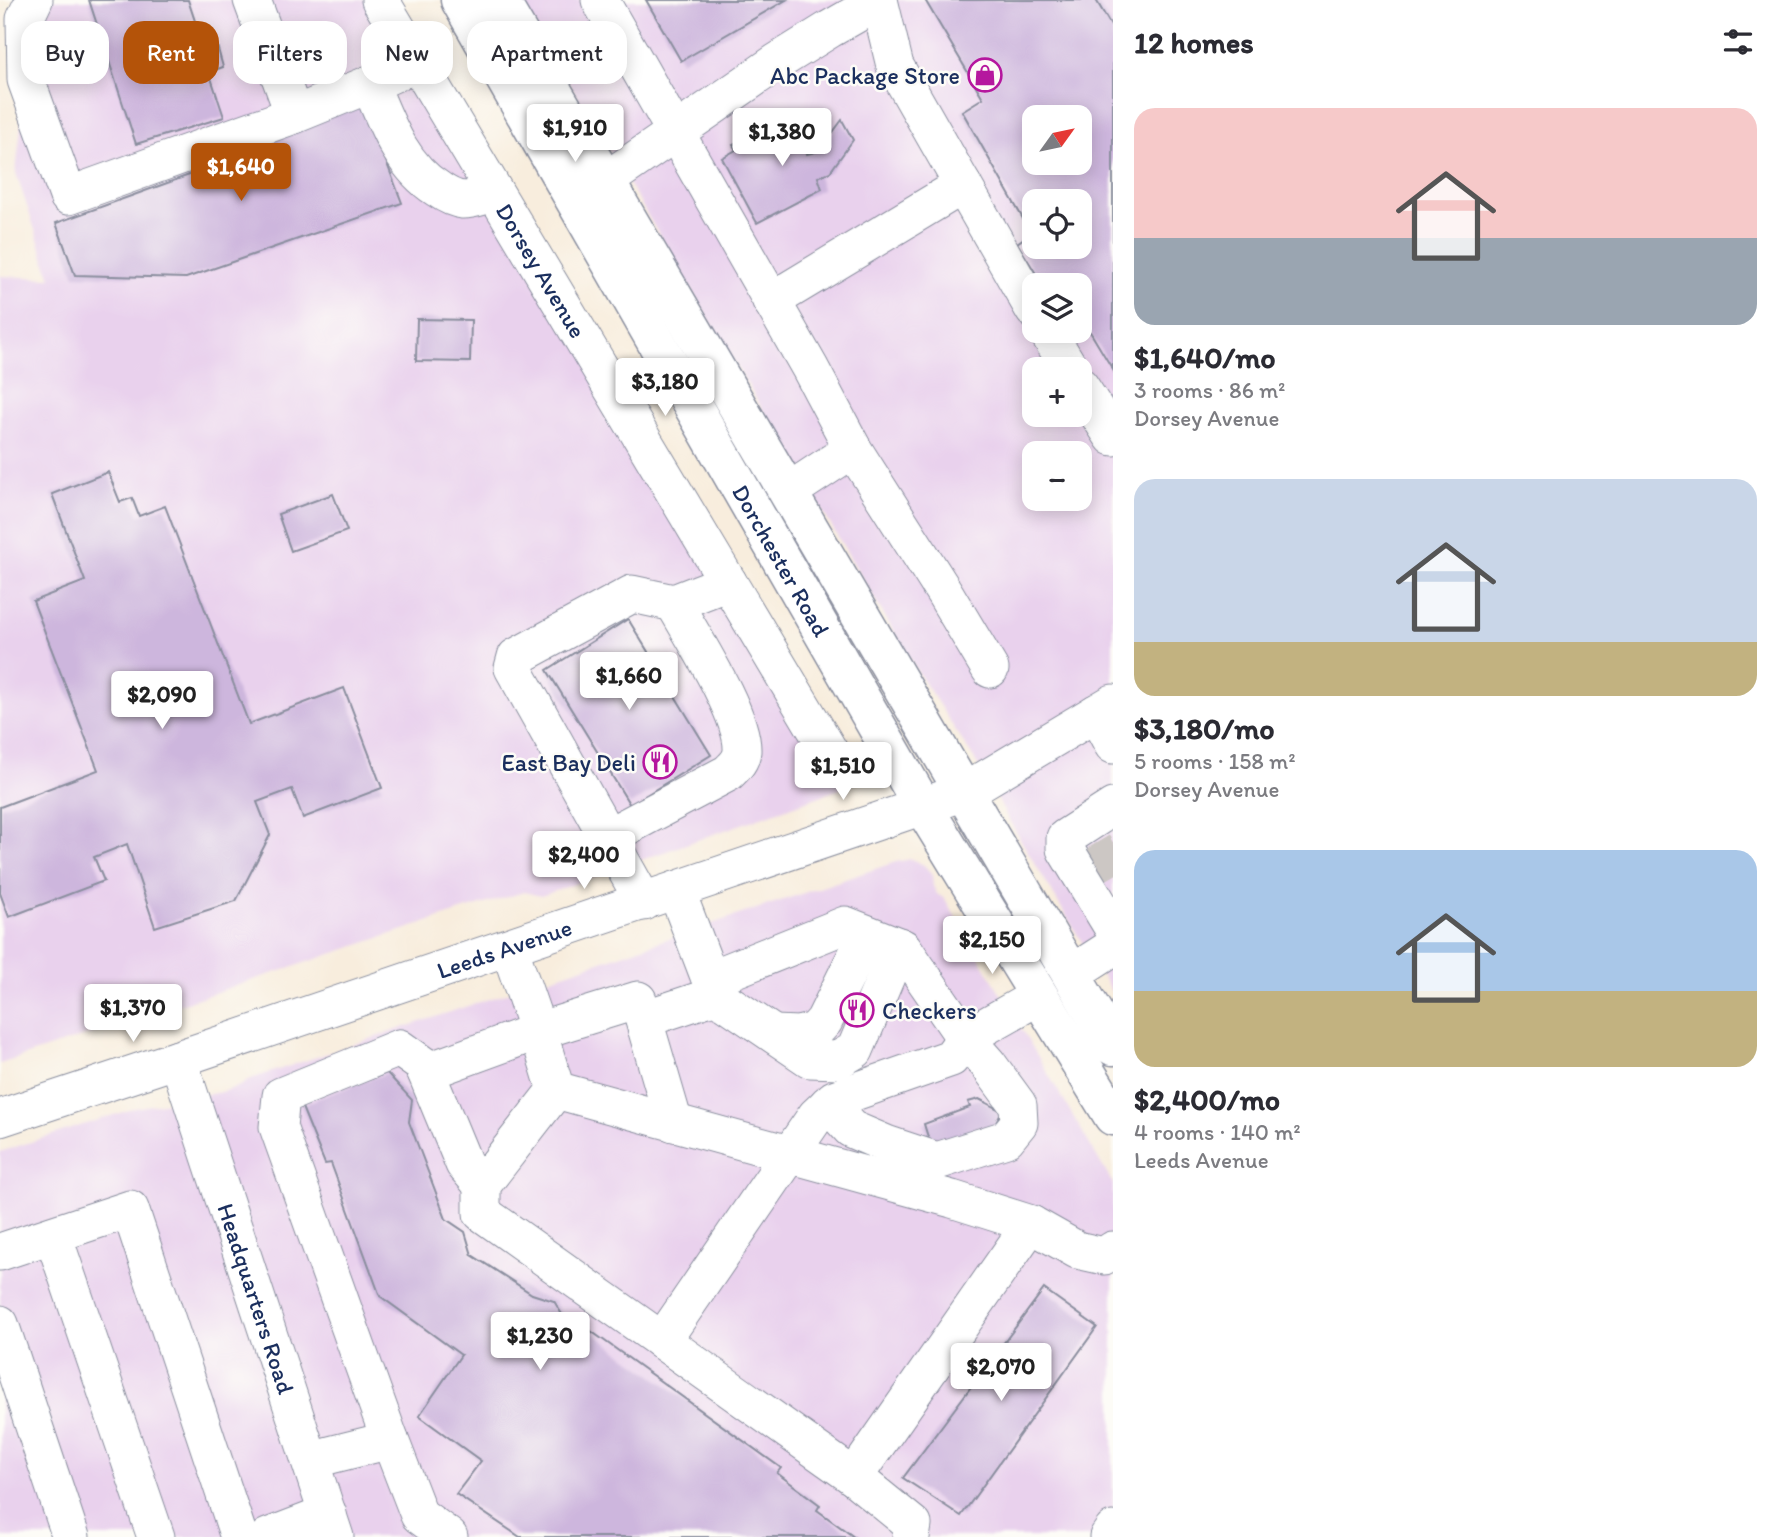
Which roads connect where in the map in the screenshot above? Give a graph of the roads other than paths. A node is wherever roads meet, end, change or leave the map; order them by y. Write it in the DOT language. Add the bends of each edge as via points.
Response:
graph roads {
  1 [pos="34,0"];
  2 [pos="252,0"];
  3 [pos="380,0"];
  4 [pos="460,0"];
  5 [pos="499,0"];
  6 [pos="600,0"];
  7 [pos="879,0"];
  8 [pos="392,21"];
  9 [pos="13,82"];
  10 [pos="370,84"];
  11 [pos="430,84"];
  12 [pos="294,114"];
  13 [pos="676,134"];
  14 [pos="963,185"];
  15 [pos="590,190"];
  16 [pos="495,193"];
  17 [pos="1022,289"];
  18 [pos="771,301"];
  19 [pos="1092,405"];
  20 [pos="1113,437"];
  21 [pos="853,449"];
  22 [pos="788,492"];
  23 [pos="728,582"];
  24 [pos="674,603"];
  25 [pos="990,669"];
  26 [pos="1105,708"];
  27 [pos="1113,745"];
  28 [pos="832,756"];
  29 [pos="964,792"];
  30 [pos="922,806"];
  31 [pos="1107,824"];
  32 [pos="607,837"];
  33 [pos="660,896"];
  34 [pos="1113,928"];
  35 [pos="883,940"];
  36 [pos="509,947"];
  37 [pos="1113,947"];
  38 [pos="1071,974"];
  39 [pos="713,987"];
  40 [pos="1039,996"];
  41 [pos="644,1019"];
  42 [pos="538,1031"];
  43 [pos="965,1038"];
  44 [pos="1113,1046"];
  45 [pos="178,1059"];
  46 [pos="426,1072"];
  47 [pos="556,1090"];
  48 [pos="828,1104"];
  49 [pos="1113,1116"];
  50 [pos="0,1118"];
  51 [pos="674,1123"];
  52 [pos="791,1154"];
  53 [pos="482,1185"];
  54 [pos="1031,1224"];
  55 [pos="53,1235"];
  56 [pos="1113,1250"];
  57 [pos="0,1252"];
  58 [pos="0,1324"];
  59 [pos="662,1341"];
  60 [pos="390,1440"];
  61 [pos="310,1460"];
  62 [pos="854,1477"];
  63 [pos="331,1526"];
  64 [pos="1113,1530"];
  65 [pos="71,1537"];
  66 [pos="156,1537"];
  67 [pos="239,1537"];
  68 [pos="268,1537"];
  69 [pos="449,1537"];
  70 [pos="911,1537"];
  71 [pos="1108,1537"];
  1 -- 9 [label="street" via="25,19"];
  2 -- 12 [label="street"];
  3 -- 8 [label="street, Dorsey Avenue"];
  4 -- 15 [label="main road, Dorchester Road"];
  5 -- 15 [label="main road, Dorchester Road"];
  6 -- 13 [label="street"];
  7 -- 13 [label="street" via="777,62"];
  7 -- 14 [label="street" via="895,66"];
  9 -- 12 [label="street" via="68,196"];
  10 -- 12 [label="street"];
  10 -- 16 [label="street" via="409,164 428,183 463,200"];
  11 -- 16 [label="street, Dorsey Avenue"];
  13 -- 15 [label="street"];
  13 -- 18 [label="street"];
  14 -- 17 [label="street"];
  14 -- 18 [label="street"];
  15 -- 22 [label="main road, Dorchester Road"];
  15 -- 30 [label="main road, Dorchester Road"];
  16 -- 23 [label="street, Dorsey Avenue"];
  18 -- 21 [label="street"];
  19 -- 20 [label="street"];
  21 -- 22 [label="street"];
  21 -- 25 [label="street"];
  22 -- 29 [label="main road, Dorchester Road"];
  23 -- 24 [label="street"];
  23 -- 28 [label="street, Dorsey Avenue"];
  24 -- 32 [label="street" via="726,695 742,751 738,764 728,773"];
  24 -- 32 [label="street" via="632,594 516,657 513,668"];
  26 -- 27 [label="street"];
  26 -- 29 [label="street, Leeds Avenue"];
  29 -- 30 [label="street, Leeds Avenue"];
  29 -- 38 [label="main road, Dorchester Road"];
  30 -- 33 [label="street, Leeds Avenue"];
  30 -- 40 [label="main road, Dorchester Road"];
  31 -- 34 [label="street" via="1065,838 1065,849"];
  32 -- 33 [label="street"];
  33 -- 36 [label="street, Leeds Avenue"];
  33 -- 39 [label="street"];
  35 -- 39 [label="street" via="845,925"];
  35 -- 39 [label="street" via="855,1050 838,1060 810,1059"];
  35 -- 43 [label="street" via="903,948"];
  36 -- 42 [label="street"];
  36 -- 45 [label="street, Leeds Avenue"];
  37 -- 38 [label="street"];
  38 -- 44 [label="main road, Dorchester Road"];
  39 -- 41 [label="street"];
  40 -- 43 [label="street"];
  40 -- 49 [label="main road, Dorchester Road"];
  41 -- 42 [label="street" via="638,1000"];
  41 -- 51 [label="street"];
  42 -- 46 [label="street"];
  42 -- 47 [label="street"];
  43 -- 48 [label="street" via="951,1058"];
  43 -- 48 [label="street" via="1018,1105 1019,1123 1006,1139 937,1161 851,1129"];
  45 -- 50 [label="street, Leeds Avenue"];
  45 -- 61 [label="street, Headquarters Road"];
  46 -- 53 [label="street" via="464,1164"];
  46 -- 60 [label="street" via="424,1065 399,1048 281,1096 278,1127"];
  47 -- 51 [label="street"];
  47 -- 53 [label="street"];
  48 -- 52 [label="street"];
  51 -- 52 [label="street"];
  52 -- 54 [label="street"];
  52 -- 59 [label="street"];
  53 -- 59 [label="street" via="482,1213"];
  54 -- 56 [label="street" via="1077,1250 1104,1256"];
  54 -- 62 [label="street"];
  55 -- 57 [label="street"];
  55 -- 66 [label="street"];
  55 -- 67 [label="street" via="130,1209"];
  58 -- 65 [label="street"];
  59 -- 62 [label="street"];
  60 -- 61 [label="street"];
  60 -- 69 [label="street" via="419,1515"];
  61 -- 63 [label="street, Headquarters Road"];
  62 -- 70 [label="street" via="913,1525"];
  63 -- 68 [label="street"];
  64 -- 71 [label="street"];
}
